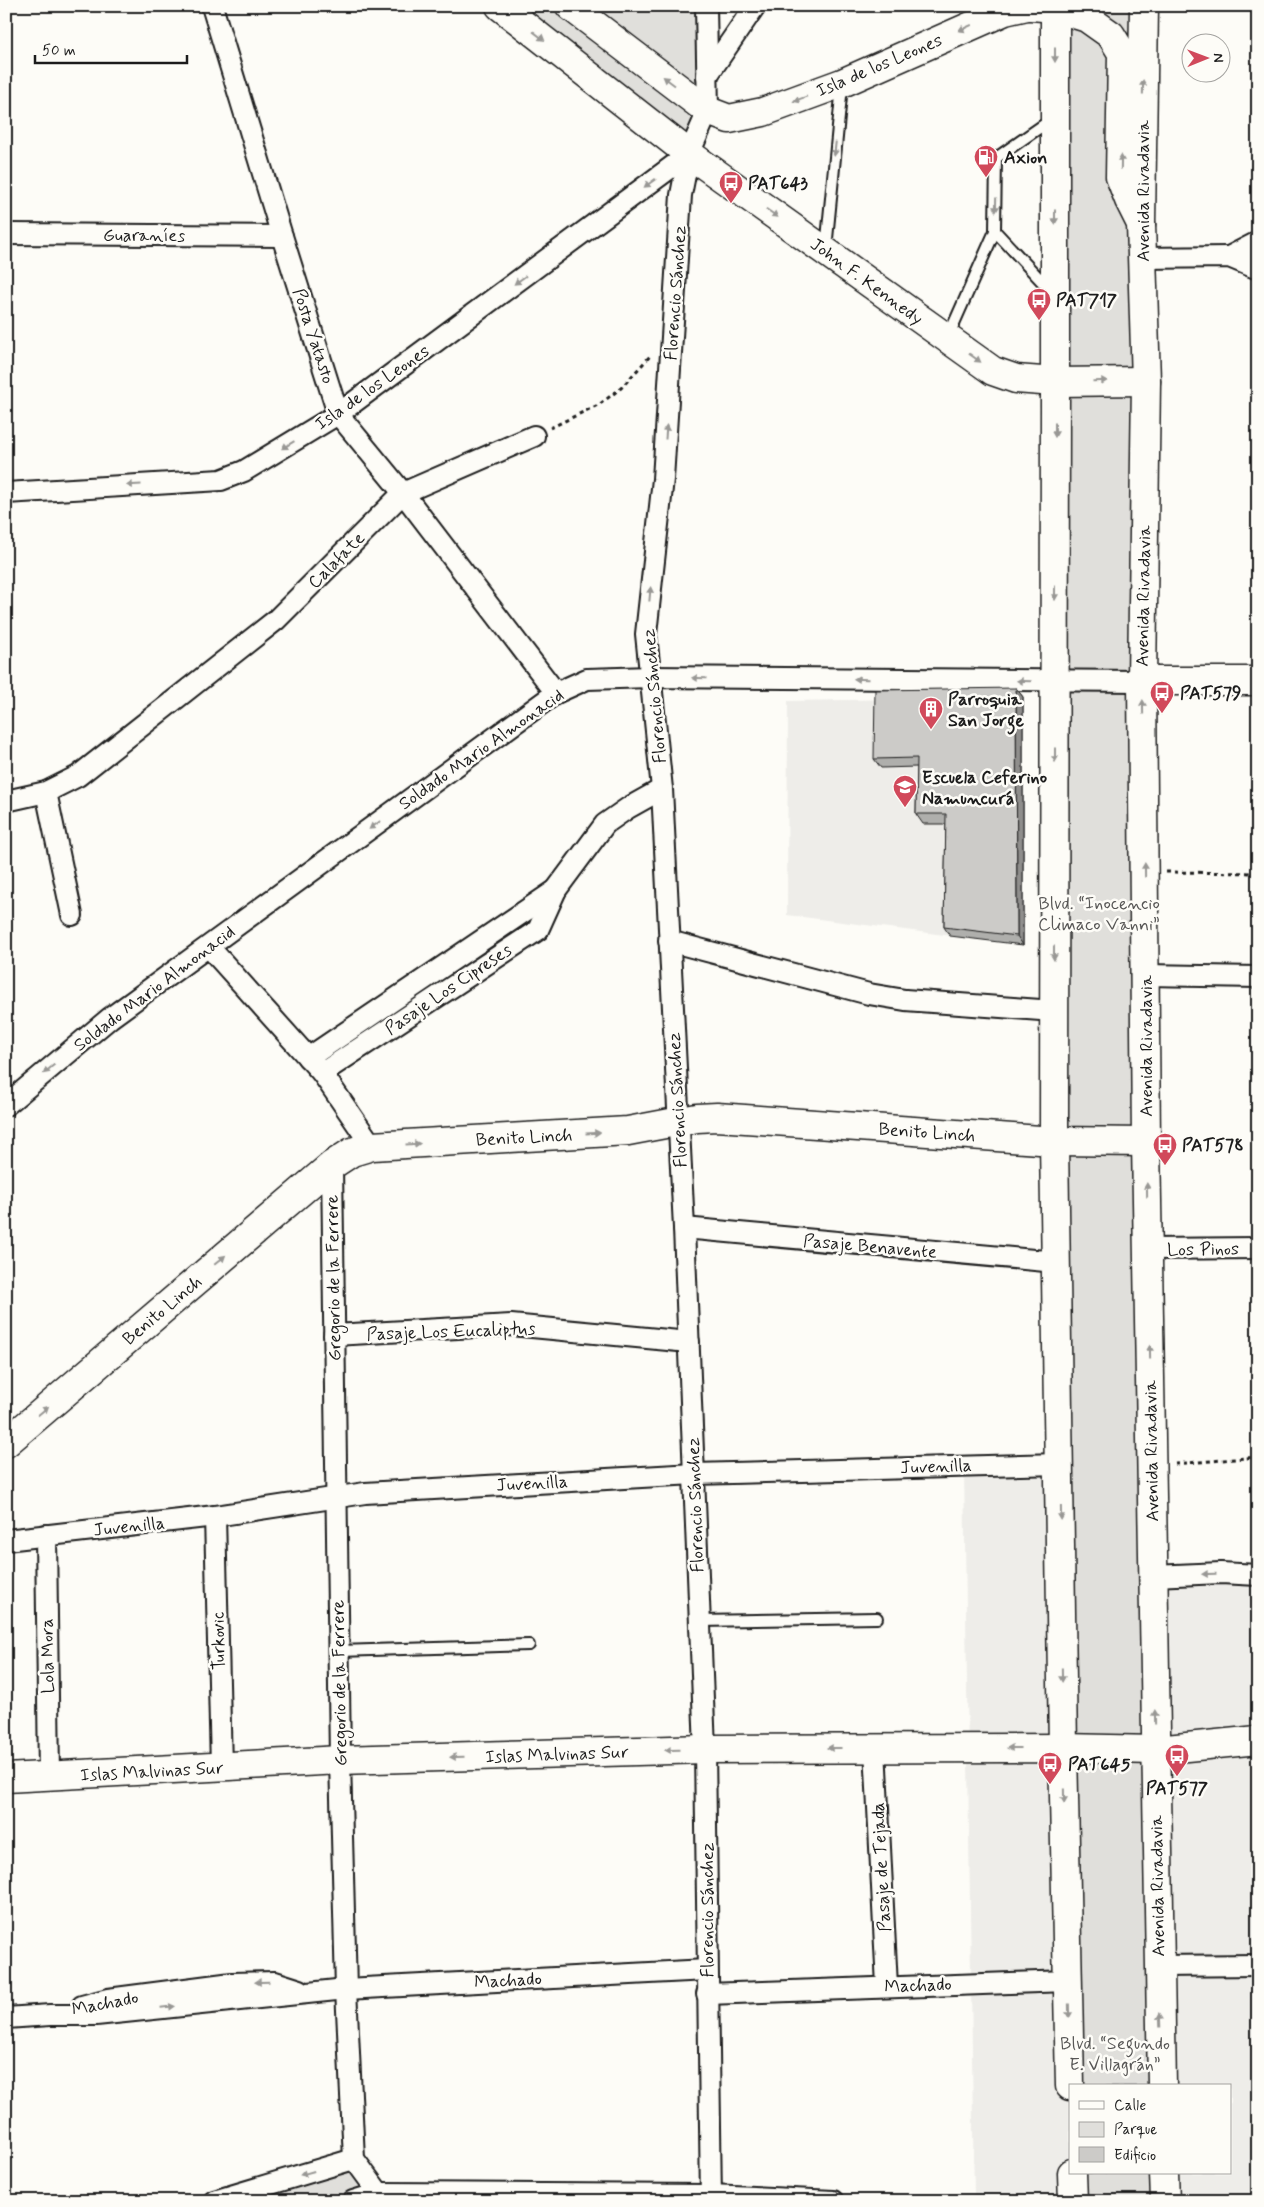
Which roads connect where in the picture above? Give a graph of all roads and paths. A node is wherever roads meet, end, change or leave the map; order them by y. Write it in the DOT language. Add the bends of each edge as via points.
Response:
graph roads {
  1 [pos="212,6"];
  2 [pos="500,6"];
  3 [pos="570,6"];
  4 [pos="706,6"];
  5 [pos="755,6"];
  6 [pos="1027,6"];
  7 [pos="1144,6"];
  8 [pos="1047,7"];
  9 [pos="707,76"];
  10 [pos="842,83"];
  11 [pos="718,115"];
  12 [pos="1055,117"];
  13 [pos="690,154"];
  14 [pos="1141,224"];
  15 [pos="995,231"];
  16 [pos="6,234"];
  17 [pos="282,236"];
  18 [pos="1258,242"];
  19 [pos="826,251"];
  20 [pos="1228,257"];
  21 [pos="1142,258"];
  22 [pos="1258,269"];
  23 [pos="1055,295"];
  24 [pos="673,332"];
  25 [pos="948,338"];
  26 [pos="1146,381"];
  27 [pos="1055,382"];
  28 [pos="338,414"];
  29 [pos="534,436"];
  30 [pos="6,493"];
  31 [pos="403,493"];
  32 [pos="650,677"];
  33 [pos="1055,681"];
  34 [pos="1142,681"];
  35 [pos="1258,681"];
  36 [pos="556,693"];
  37 [pos="662,789"];
  38 [pos="46,792"];
  39 [pos="6,801"];
  40 [pos="1145,872"];
  41 [pos="1258,873"];
  42 [pos="556,890"];
  43 [pos="72,915"];
  44 [pos="670,941"];
  45 [pos="209,947"];
  46 [pos="1146,975"];
  47 [pos="1258,977"];
  48 [pos="1054,1011"];
  49 [pos="308,1058"];
  50 [pos="322,1074"];
  51 [pos="6,1105"];
  52 [pos="678,1122"];
  53 [pos="1054,1141"];
  54 [pos="1146,1142"];
  55 [pos="372,1146"];
  56 [pos="332,1165"];
  57 [pos="684,1228"];
  58 [pos="1258,1248"];
  59 [pos="1148,1250"];
  60 [pos="1056,1262"];
  61 [pos="334,1335"];
  62 [pos="689,1342"];
  63 [pos="6,1443"];
  64 [pos="1258,1458"];
  65 [pos="1060,1464"];
  66 [pos="1152,1466"];
  67 [pos="694,1474"];
  68 [pos="336,1499"];
  69 [pos="215,1516"];
  70 [pos="46,1535"];
  71 [pos="6,1540"];
  72 [pos="1258,1575"];
  73 [pos="1153,1576"];
  74 [pos="877,1618"];
  75 [pos="700,1621"];
  76 [pos="529,1645"];
  77 [pos="339,1651"];
  78 [pos="1258,1740"];
  79 [pos="875,1748"];
  80 [pos="1063,1748"];
  81 [pos="706,1749"];
  82 [pos="1156,1750"];
  83 [pos="340,1760"];
  84 [pos="220,1767"];
  85 [pos="49,1777"];
  86 [pos="6,1778"];
  87 [pos="1258,1965"];
  88 [pos="1158,1966"];
  89 [pos="707,1970"];
  90 [pos="1068,1981"];
  91 [pos="887,1986"];
  92 [pos="346,1989"];
  93 [pos="707,1994"];
  94 [pos="6,2018"];
  95 [pos="1070,2084"];
  96 [pos="1162,2084"];
  97 [pos="354,2159"];
  98 [pos="1072,2174"];
  99 [pos="1164,2174"];
  100 [pos="380,2197"];
  101 [pos="711,2198"];
  102 [pos="214,2201"];
  103 [pos="353,2201"];
  104 [pos="834,2201"];
  105 [pos="1073,2201"];
  106 [pos="1165,2201"];
  1 -- 17 [label="street, Posta Yatasto"];
  2 -- 13 [label="main road, John F. Kennedy, one-way"];
  11 -- 3 [label="main road, one-way"];
  4 -- 9 [label="street, Florencio Sánchez"];
  5 -- 9 [label="street"];
  6 -- 10 [label="main road, Isla de los Leones, one-way" via="1005,11"];
  14 -- 7 [label="main road, Avenida Rivadavia, one-way"];
  8 -- 12 [label="main road, one-way"];
  14 -- 8 [label="main road, one-way" via="1120,177 1122,53 1110,35 1087,18"];
  9 -- 11 [label="street, Florencio Sánchez"];
  10 -- 11 [label="main road, Isla de los Leones, one-way" via="763,112"];
  10 -- 19 [label="lane, one-way"];
  11 -- 13 [label="street, Florencio Sánchez"];
  12 -- 15 [label="lane, one-way" via="996,158"];
  12 -- 23 [label="main road, one-way"];
  13 -- 19 [label="main road, John F. Kennedy, one-way"];
  13 -- 24 [label="street, Florencio Sánchez" via="681,195"];
  13 -- 28 [label="street, Isla de los Leones, one-way"];
  14 -- 21 [label="main road, Avenida Rivadavia"];
  15 -- 23 [label="lane"];
  15 -- 25 [label="lane"];
  16 -- 17 [label="street, Guaraníes"];
  17 -- 28 [label="street, Posta Yatasto"];
  18 -- 20 [label="street"];
  19 -- 25 [label="main road, John F. Kennedy"];
  20 -- 21 [label="street"];
  20 -- 22 [label="street"];
  21 -- 26 [label="main road, Avenida Rivadavia"];
  23 -- 27 [label="main road"];
  24 -- 29 [label="path" via="600,404"];
  32 -- 24 [label="street, Florencio Sánchez, one-way" via="646,634 663,479"];
  25 -- 27 [label="main road, John F. Kennedy, one-way" via="993,371 1016,379"];
  27 -- 26 [label="main road, John F. Kennedy, one-way"];
  26 -- 34 [label="main road, Avenida Rivadavia"];
  27 -- 33 [label="main road, one-way"];
  28 -- 30 [label="street, Isla de los Leones, one-way" via="244,471 221,480"];
  28 -- 31 [label="street, Posta Yatasto"];
  29 -- 31 [label="street, Calafate"];
  31 -- 36 [label="street, Posta Yatasto"];
  31 -- 38 [label="street, Calafate" via="276,620 78,776"];
  33 -- 32 [label="street, Soldado Mario Almonacid, one-way"];
  32 -- 36 [label="street, Soldado Mario Almonacid" via="586,679"];
  32 -- 37 [label="street, Florencio Sánchez"];
  33 -- 34 [label="street, Soldado Mario Almonacid"];
  33 -- 48 [label="main road, one-way"];
  34 -- 35 [label="main road"];
  40 -- 34 [label="main road, Avenida Rivadavia, one-way"];
  36 -- 45 [label="street, Soldado Mario Almonacid, one-way"];
  37 -- 42 [label="street, Pasaje Los Cipreses" via="605,824"];
  37 -- 44 [label="street, Florencio Sánchez"];
  38 -- 39 [label="street, Calafate"];
  38 -- 43 [label="street"];
  40 -- 41 [label="path"];
  40 -- 46 [label="main road, Avenida Rivadavia"];
  42 -- 49 [label="street, Pasaje Los Cipreses"];
  42 -- 50 [label="street, Pasaje Los Cipreses" via="538,930"];
  44 -- 48 [label="street" via="869,994 905,1000"];
  44 -- 52 [label="street, Florencio Sánchez"];
  45 -- 49 [label="street"];
  45 -- 51 [label="street, Soldado Mario Almonacid, one-way" via="110,1018"];
  46 -- 47 [label="street"];
  46 -- 54 [label="main road, Avenida Rivadavia"];
  48 -- 53 [label="main road"];
  49 -- 50 [label="street"];
  50 -- 55 [label="street"];
  52 -- 53 [label="main road, Benito Linch" via="717,1117"];
  55 -- 52 [label="main road, Benito Linch, one-way" via="628,1131"];
  52 -- 57 [label="street, Florencio Sánchez"];
  53 -- 54 [label="main road, Benito Linch"];
  53 -- 60 [label="main road"];
  59 -- 54 [label="main road, Avenida Rivadavia, one-way"];
  55 -- 56 [label="main road, Benito Linch" via="352,1152"];
  56 -- 61 [label="street, Gregorio de la Ferrere"];
  63 -- 56 [label="main road, Benito Linch, one-way"];
  57 -- 60 [label="street, Pasaje Benavente"];
  57 -- 62 [label="street, Florencio Sánchez"];
  58 -- 59 [label="street, Los Pinos"];
  66 -- 59 [label="main road, Avenida Rivadavia, one-way"];
  60 -- 65 [label="main road"];
  61 -- 62 [label="street, Pasaje Los Eucaliptus" via="511,1326"];
  61 -- 68 [label="street, Gregorio de la Ferrere"];
  62 -- 67 [label="street, Florencio Sánchez"];
  64 -- 66 [label="path"];
  65 -- 67 [label="street, Juvenilla"];
  65 -- 80 [label="main road, one-way"];
  66 -- 73 [label="main road, Avenida Rivadavia"];
  67 -- 68 [label="street, Juvenilla" via="365,1493"];
  67 -- 75 [label="street, Florencio Sánchez"];
  68 -- 69 [label="street, Juvenilla"];
  68 -- 77 [label="street, Gregorio de la Ferrere"];
  69 -- 70 [label="street, Juvenilla"];
  69 -- 84 [label="street, Turkovic"];
  70 -- 71 [label="street, Juvenilla"];
  70 -- 85 [label="street, Lola Mora"];
  72 -- 73 [label="street, one-way"];
  82 -- 73 [label="main road, Avenida Rivadavia, one-way"];
  74 -- 75 [label="lane"];
  75 -- 81 [label="street, Florencio Sánchez"];
  76 -- 77 [label="lane"];
  77 -- 83 [label="street, Gregorio de la Ferrere"];
  78 -- 82 [label="main road, Islas Malvinas Sur"];
  80 -- 79 [label="main road, Islas Malvinas Sur, one-way"];
  79 -- 81 [label="main road, Islas Malvinas Sur, one-way"];
  79 -- 91 [label="street, Pasaje de Tejada"];
  80 -- 82 [label="main road, Islas Malvinas Sur"];
  80 -- 90 [label="main road, one-way"];
  81 -- 83 [label="main road, Islas Malvinas Sur, one-way"];
  81 -- 89 [label="street, Florencio Sánchez"];
  82 -- 88 [label="main road, Avenida Rivadavia"];
  83 -- 84 [label="main road, Islas Malvinas Sur"];
  83 -- 92 [label="street, Gregorio de la Ferrere"];
  84 -- 85 [label="main road, Islas Malvinas Sur"];
  85 -- 86 [label="main road, Islas Malvinas Sur"];
  87 -- 88 [label="street"];
  96 -- 88 [label="main road, Avenida Rivadavia, one-way"];
  89 -- 92 [label="street, Machado"];
  89 -- 93 [label="street, Florencio Sánchez"];
  90 -- 91 [label="street, Machado"];
  90 -- 95 [label="main road, one-way"];
  91 -- 93 [label="street, Machado"];
  92 -- 94 [label="street, Machado" via="96,2014"];
  92 -- 97 [label="street, Gregorio de la Ferrere"];
  93 -- 101 [label="street, Florencio Sánchez"];
  97 -- 100 [label="street"];
  97 -- 102 [label="street, one-way"];
  98 -- 105 [label="main road"];
  99 -- 106 [label="main road"];
  100 -- 101 [label="street"];
  100 -- 103 [label="street"];
  101 -- 104 [label="street"];
}
